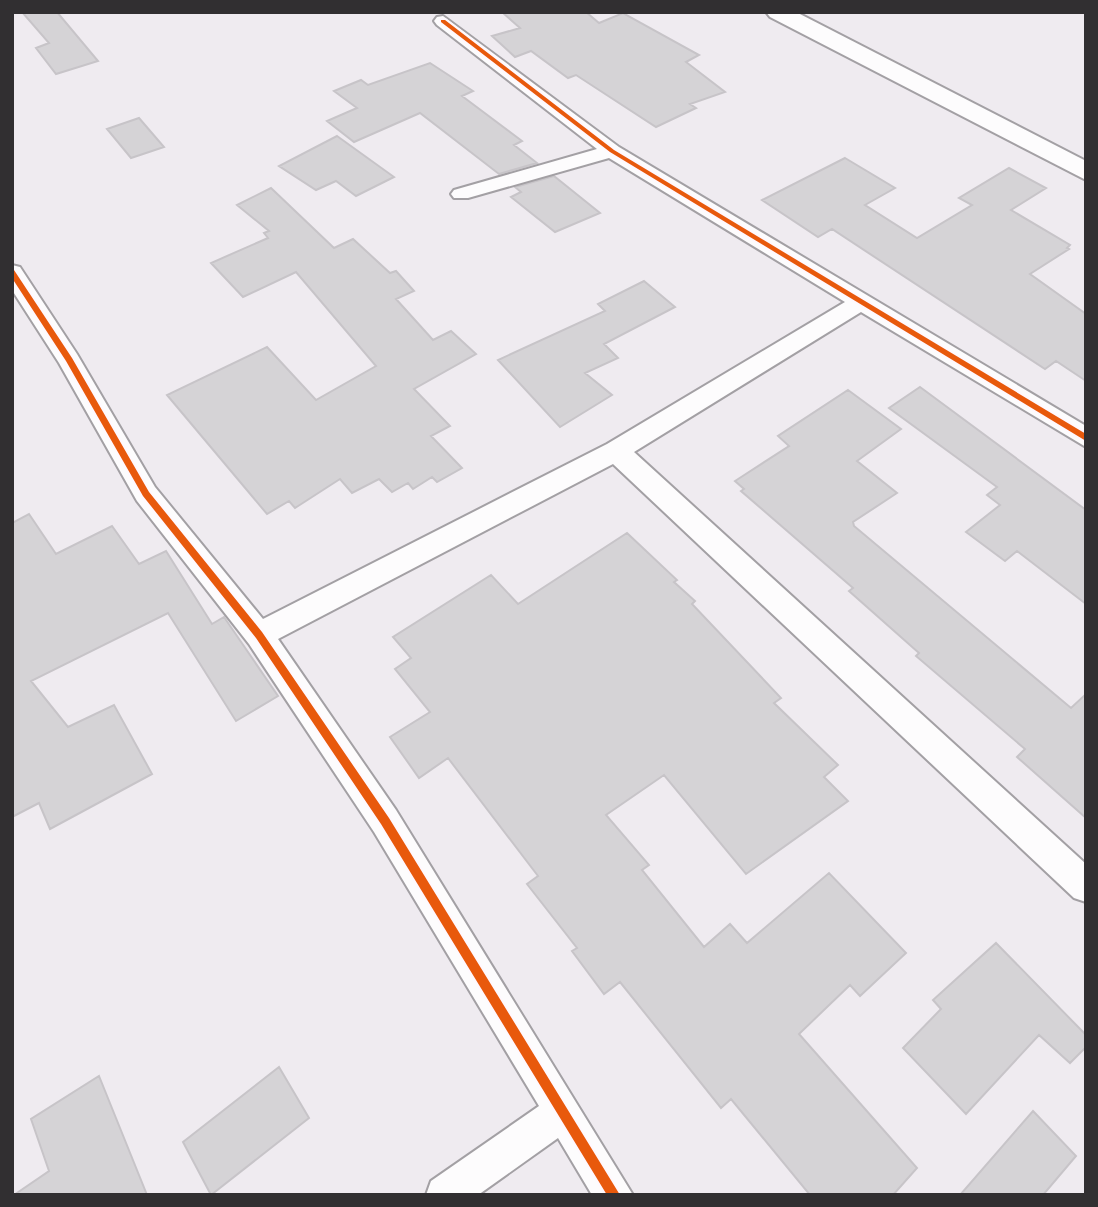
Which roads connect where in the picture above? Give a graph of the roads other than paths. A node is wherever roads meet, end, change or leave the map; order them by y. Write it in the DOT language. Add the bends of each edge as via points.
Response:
graph roads {
  1 [pos="778,12"];
  2 [pos="821,12"];
  3 [pos="443,21"];
  4 [pos="1086,147"];
  5 [pos="612,151"];
  6 [pos="1086,172"];
  7 [pos="461,194"];
  8 [pos="12,272"];
  9 [pos="860,303"];
  10 [pos="1086,438"];
  11 [pos="616,451"];
  12 [pos="259,635"];
  13 [pos="1086,886"];
  14 [pos="561,1112"];
  15 [pos="444,1195"];
  16 [pos="614,1195"];
  1 -- 6 [label="main road"];
  2 -- 4 [label="main road"];
  3 -- 5 [label="street"];
  5 -- 7 [label="street"];
  5 -- 9 [label="street"];
  8 -- 12 [label="street" via="146,494"];
  9 -- 10 [label="street"];
  9 -- 11 [label="street"];
  11 -- 12 [label="street"];
  11 -- 13 [label="street"];
  12 -- 14 [label="street" via="385,821"];
  14 -- 15 [label="street"];
  14 -- 16 [label="street"];
}
